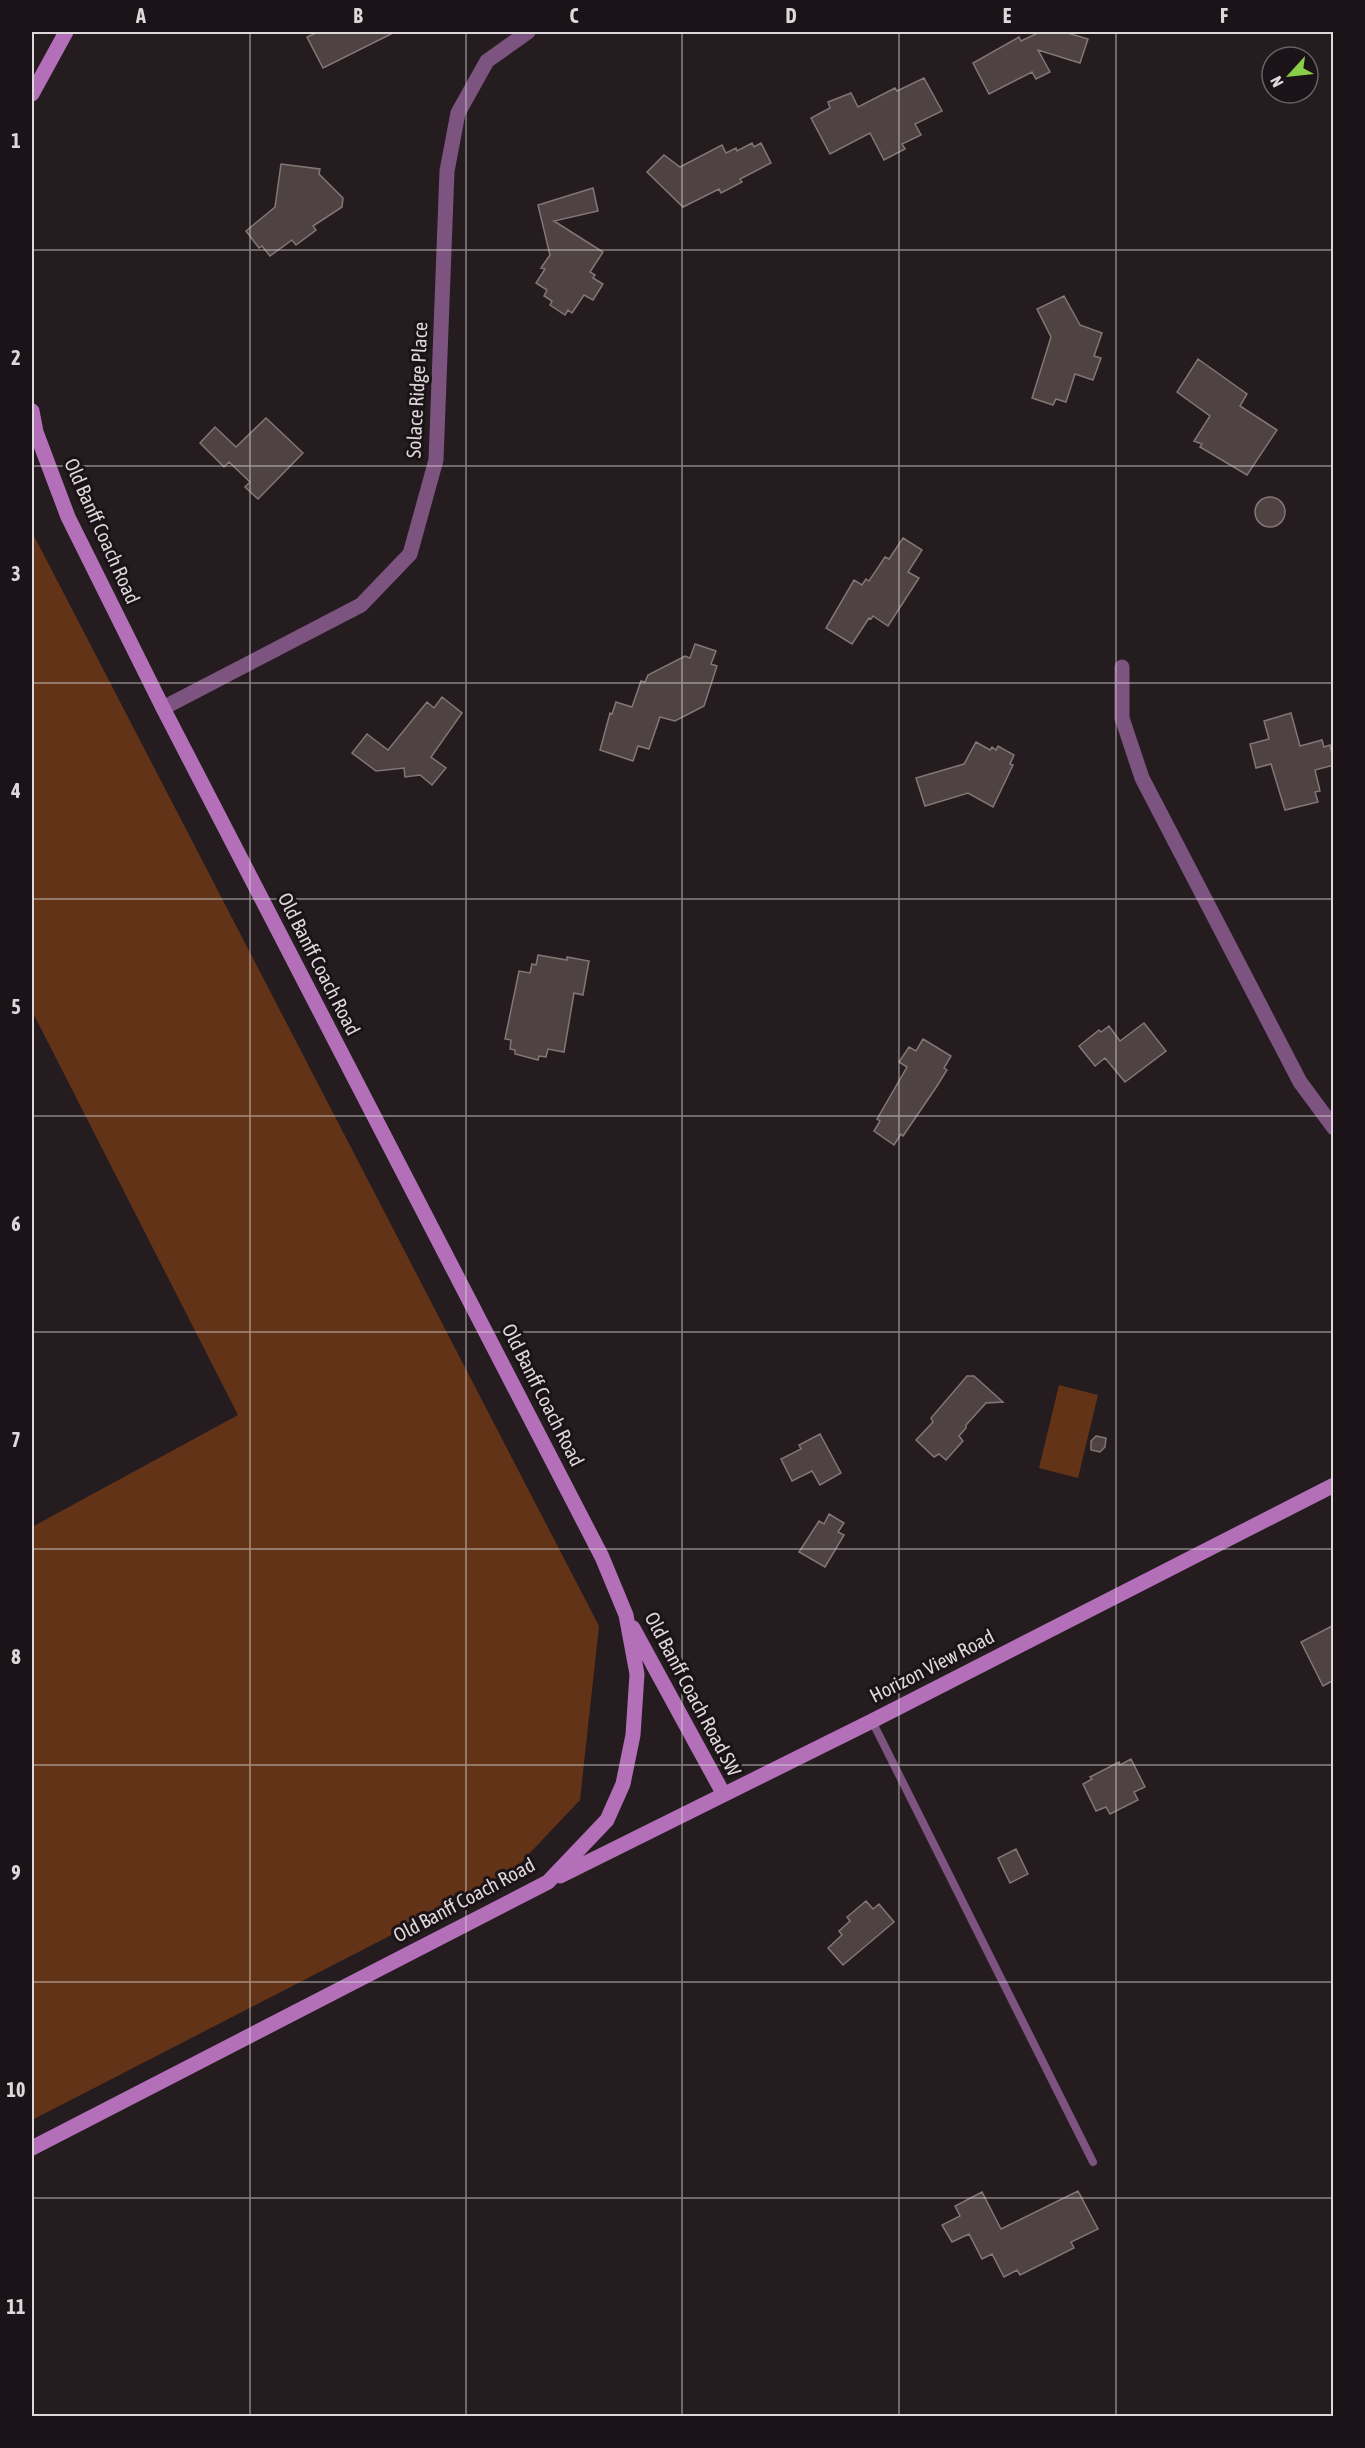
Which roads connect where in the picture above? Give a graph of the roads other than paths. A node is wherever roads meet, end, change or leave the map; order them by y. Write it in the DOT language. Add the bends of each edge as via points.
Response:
graph roads {
  1 [pos="66,32"];
  2 [pos="528,32"];
  3 [pos="32,94"];
  4 [pos="32,411"];
  5 [pos="1122,667"];
  6 [pos="163,708"];
  7 [pos="1334,1128"];
  8 [pos="1334,1485"];
  9 [pos="626,1615"];
  10 [pos="872,1720"];
  11 [pos="723,1793"];
  12 [pos="548,1882"];
  13 [pos="32,2148"];
  14 [pos="1093,2162"];
  1 -- 3 [label="main road"];
  2 -- 6 [label="street, Solace Ridge Place" via="488,61 458,113 447,171 436,460 410,554 362,605"];
  4 -- 6 [label="main road, Old Banff Coach Road" via="68,517"];
  5 -- 7 [label="street" via="1122,718 1142,778 1300,1082"];
  6 -- 9 [label="main road, Old Banff Coach Road" via="554,1460"];
  8 -- 10 [label="main road, Horizon View Road"];
  9 -- 11 [label="main road, Old Banff Coach Road SW"];
  9 -- 12 [label="main road, Old Banff Coach Road" via="637,1674 633,1735 622,1784 607,1820"];
  10 -- 11 [label="main road, Horizon View Road"];
  10 -- 14 [label="lane"];
  11 -- 12 [label="main road, Horizon View Road"];
  12 -- 13 [label="main road, Old Banff Coach Road"];
}
